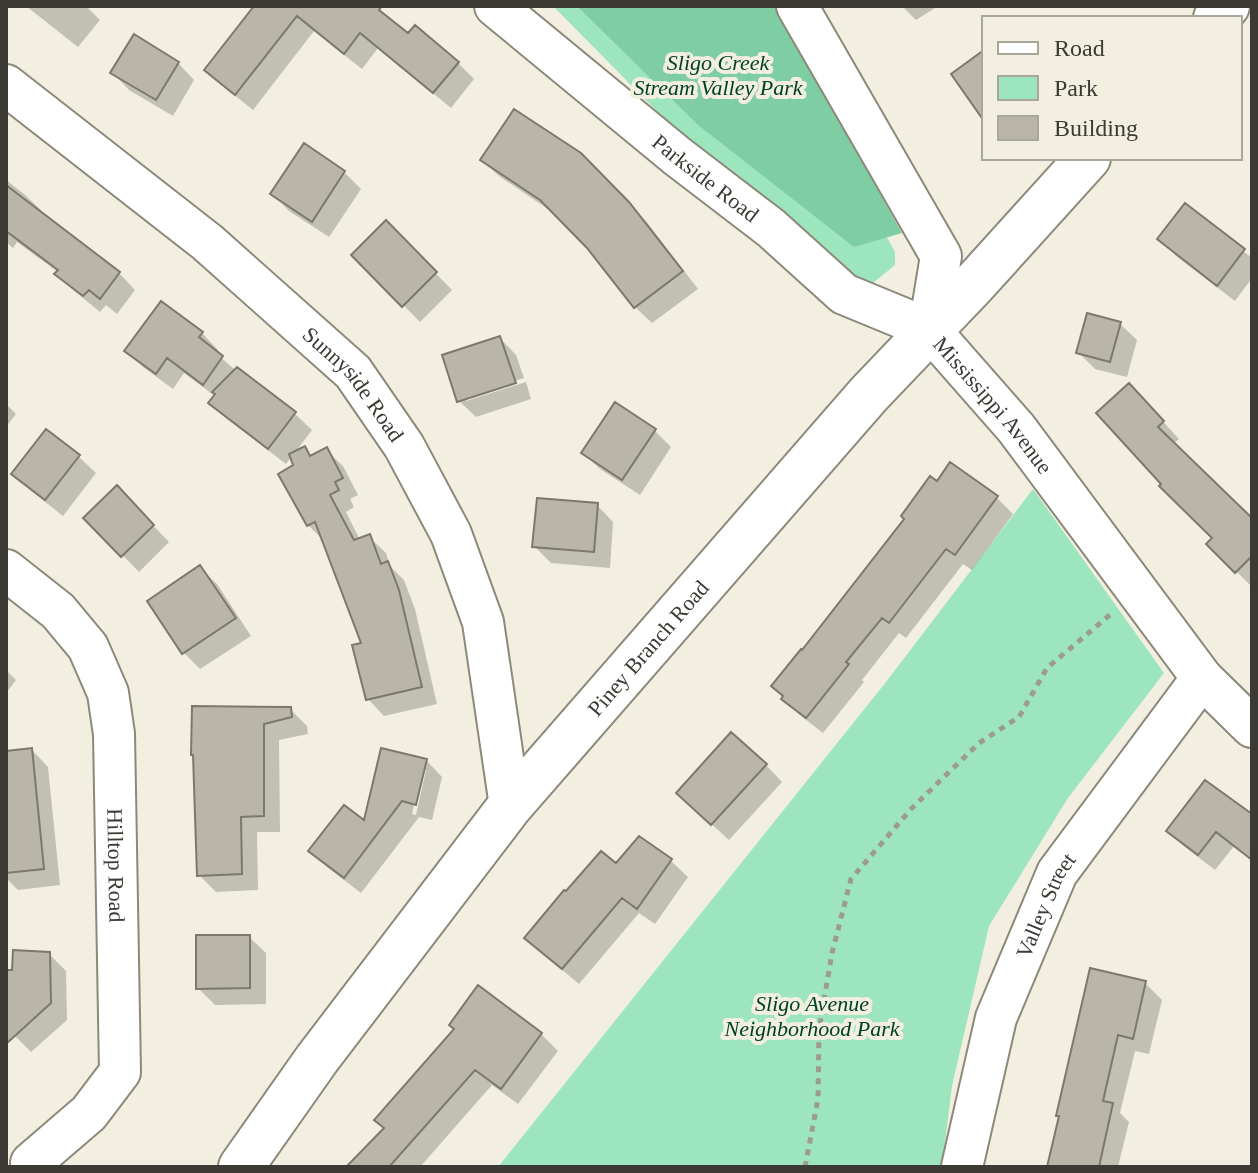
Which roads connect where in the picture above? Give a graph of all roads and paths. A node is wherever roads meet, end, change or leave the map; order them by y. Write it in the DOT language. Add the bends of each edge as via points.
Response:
graph roads {
  1 [pos="495,6"];
  2 [pos="797,6"];
  3 [pos="6,85"];
  4 [pos="1086,160"];
  5 [pos="929,329"];
  6 [pos="6,570"];
  7 [pos="1137,592"];
  8 [pos="1202,678"];
  9 [pos="1252,727"];
  10 [pos="510,806"];
  11 [pos="24,1157"];
  12 [pos="241,1167"];
  13 [pos="805,1167"];
  14 [pos="962,1167"];
  1 -- 5 [label="street, Parkside Road" via="771,228 844,294"];
  2 -- 5 [label="street, Mississippi Avenue" via="941,256"];
  3 -- 10 [label="street, Sunnyside Road" via="207,242 353,372 404,446 451,534 478,608"];
  4 -- 5 [label="main road, Piney Branch Road"];
  5 -- 7 [label="street, Mississippi Avenue" via="1016,428"];
  5 -- 10 [label="main road, Piney Branch Road"];
  6 -- 11 [label="street, Hilltop Road" via="58,611 88,647 108,693 114,734 120,1072 89,1113"];
  7 -- 8 [label="street, Mississippi Avenue"];
  7 -- 13 [label="path" via="1047,668 1019,717 979,743 911,809 851,879 819,1030 818,1099"];
  8 -- 9 [label="street, Mississippi Avenue"];
  8 -- 14 [label="street, Valley Street" via="1057,873 996,1018"];
  10 -- 12 [label="main road, Piney Branch Road"];
}
